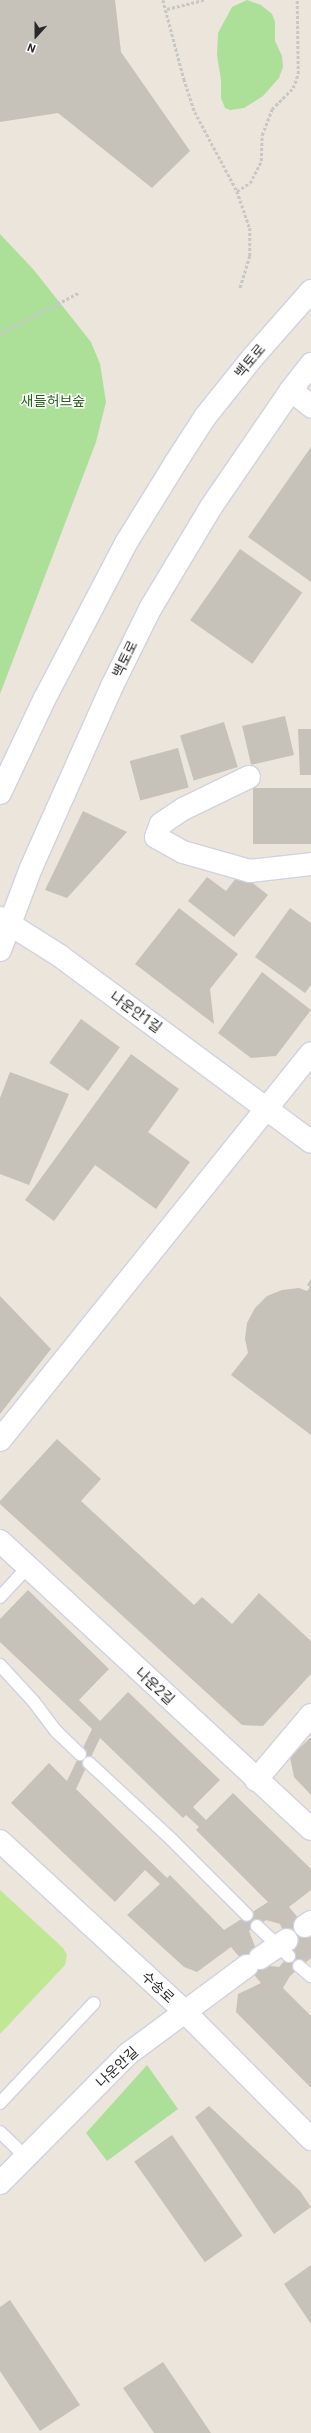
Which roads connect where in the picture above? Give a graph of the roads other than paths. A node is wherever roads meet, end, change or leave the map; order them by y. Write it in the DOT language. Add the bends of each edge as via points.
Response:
graph roads {
  1 [pos="311,291"];
  2 [pos="311,364"];
  3 [pos="290,390"];
  4 [pos="311,406"];
  5 [pos="249,777"];
  6 [pos="0,793"];
  7 [pos="311,864"];
  8 [pos="5,921"];
  9 [pos="0,950"];
  10 [pos="311,1053"];
  11 [pos="269,1109"];
  12 [pos="311,1142"];
  13 [pos="0,1440"];
  14 [pos="0,1542"];
  15 [pos="28,1567"];
  16 [pos="0,1597"];
  17 [pos="0,1665"];
  18 [pos="311,1715"];
  19 [pos="80,1754"];
  20 [pos="89,1763"];
  21 [pos="256,1780"];
  22 [pos="311,1829"];
  23 [pos="0,1841"];
  24 [pos="247,1915"];
  25 [pos="257,1926"];
  26 [pos="284,1948"];
  27 [pos="299,1966"];
  28 [pos="311,1976"];
  29 [pos="94,2003"];
  30 [pos="185,2012"];
  31 [pos="0,2103"];
  32 [pos="0,2132"];
  33 [pos="311,2139"];
  34 [pos="25,2156"];
  35 [pos="0,2183"];
  1 -- 6 [label="street, 백토로" via="253,356 205,417 176,462 126,543 45,698"];
  2 -- 3 [label="street, 백토로"];
  3 -- 4 [label="street"];
  3 -- 8 [label="street, 백토로" via="211,507 150,609"];
  5 -- 7 [label="street" via="183,809 161,824 156,837 197,857 250,871"];
  8 -- 9 [label="street, 백토로"];
  8 -- 11 [label="street, 나운안1길" via="60,956"];
  10 -- 11 [label="street"];
  11 -- 12 [label="street, 나운안1길"];
  11 -- 13 [label="street"];
  14 -- 15 [label="street, 나운2길"];
  15 -- 16 [label="lane"];
  15 -- 21 [label="street, 나운2길"];
  17 -- 19 [label="lane" via="57,1732"];
  18 -- 21 [label="street"];
  20 -- 24 [label="lane" via="167,1834"];
  21 -- 22 [label="street, 나운2길"];
  23 -- 30 [label="street, 수송로"];
  25 -- 26 [label="lane"];
  26 -- 30 [label="street, 나운안길" via="253,1962"];
  27 -- 28 [label="lane"];
  29 -- 31 [label="lane"];
  30 -- 33 [label="street, 수송로"];
  30 -- 34 [label="street, 나운안길" via="128,2054"];
  32 -- 34 [label="lane"];
  34 -- 35 [label="street, 나운안길"];
}
